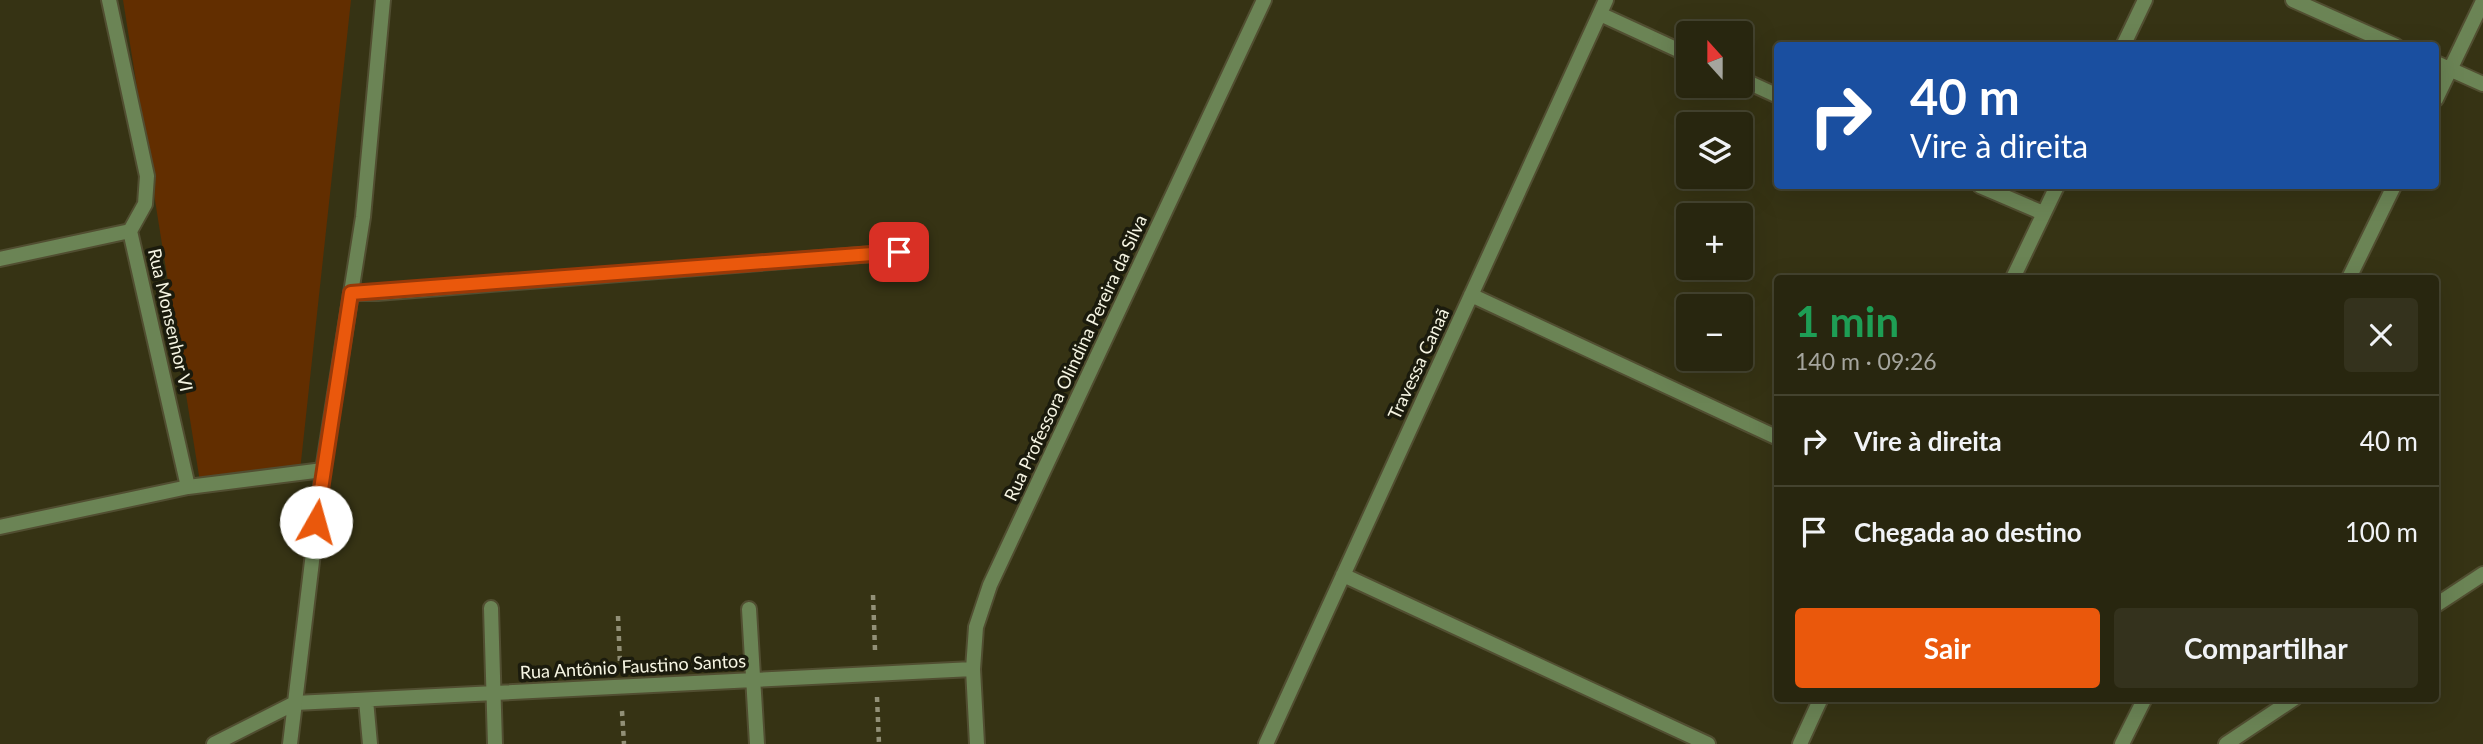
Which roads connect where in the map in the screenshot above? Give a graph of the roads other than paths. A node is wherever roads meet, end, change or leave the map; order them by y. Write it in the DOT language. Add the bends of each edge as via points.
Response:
graph roads {
  1 [pos="109,0"];
  2 [pos="383,0"];
  3 [pos="1264,0"];
  4 [pos="1606,0"];
  5 [pos="2145,0"];
  6 [pos="2293,0"];
  7 [pos="2483,1"];
  8 [pos="1600,14"];
  9 [pos="2125,42"];
  10 [pos="2387,42"];
  11 [pos="1676,49"];
  12 [pos="2439,64"];
  13 [pos="2450,70"];
  14 [pos="2483,84"];
  15 [pos="1754,85"];
  16 [pos="2439,93"];
  17 [pos="1774,94"];
  18 [pos="1987,189"];
  19 [pos="2056,189"];
  20 [pos="2393,189"];
  21 [pos="2043,214"];
  22 [pos="130,231"];
  23 [pos="899,252"];
  24 [pos="0,259"];
  25 [pos="2014,275"];
  26 [pos="2350,275"];
  27 [pos="351,293"];
  28 [pos="1471,295"];
  29 [pos="1774,436"];
  30 [pos="323,470"];
  31 [pos="188,486"];
  32 [pos="0,527"];
  33 [pos="2483,574"];
  34 [pos="1343,575"];
  35 [pos="2439,603"];
  36 [pos="491,608"];
  37 [pos="750,609"];
  38 [pos="973,669"];
  39 [pos="754,680"];
  40 [pos="493,693"];
  41 [pos="366,700"];
  42 [pos="1819,702"];
  43 [pos="2143,702"];
  44 [pos="2289,702"];
  45 [pos="295,703"];
  46 [pos="980,742"];
  47 [pos="214,744"];
  48 [pos="290,744"];
  49 [pos="370,744"];
  50 [pos="495,744"];
  51 [pos="757,744"];
  52 [pos="1266,744"];
  53 [pos="1708,744"];
  54 [pos="1800,744"];
  55 [pos="2122,744"];
  56 [pos="2226,744"];
  1 -- 22 [label="street, Rua Monsenhor VI" via="147,176 145,204"];
  2 -- 27 [label="street" via="363,217"];
  3 -- 38 [label="street, Rua Professora Olindina Pereira da Silva" via="990,585 976,628"];
  4 -- 8 [label="street, Travessa Canaã"];
  5 -- 9 [label="street"];
  6 -- 10 [label="street"];
  7 -- 13 [label="street"];
  8 -- 11 [label="street"];
  8 -- 28 [label="street, Travessa Canaã"];
  12 -- 13 [label="street"];
  13 -- 14 [label="street"];
  13 -- 16 [label="street"];
  15 -- 17 [label="street"];
  18 -- 21 [label="street"];
  19 -- 21 [label="street"];
  20 -- 26 [label="street"];
  21 -- 25 [label="street"];
  22 -- 24 [label="street"];
  22 -- 31 [label="street, Rua Monsenhor VI"];
  23 -- 27 [label="street"];
  27 -- 30 [label="street"];
  28 -- 29 [label="street"];
  28 -- 34 [label="street, Travessa Canaã"];
  30 -- 31 [label="street"];
  30 -- 45 [label="street"];
  31 -- 32 [label="street"];
  33 -- 35 [label="street"];
  34 -- 52 [label="street, Travessa Canaã"];
  34 -- 53 [label="street"];
  36 -- 40 [label="street"];
  37 -- 39 [label="street"];
  38 -- 39 [label="street, Rua Antônio Faustino Santos"];
  38 -- 46 [label="street, Rua Professora Olindina Pereira da Silva"];
  39 -- 40 [label="street, Rua Antônio Faustino Santos"];
  39 -- 51 [label="street"];
  40 -- 41 [label="street, Rua Antônio Faustino Santos"];
  40 -- 50 [label="street"];
  41 -- 45 [label="street, Rua Antônio Faustino Santos"];
  41 -- 49 [label="street"];
  42 -- 54 [label="street"];
  43 -- 55 [label="street"];
  44 -- 56 [label="street"];
  45 -- 47 [label="street"];
  45 -- 48 [label="street"];
}
